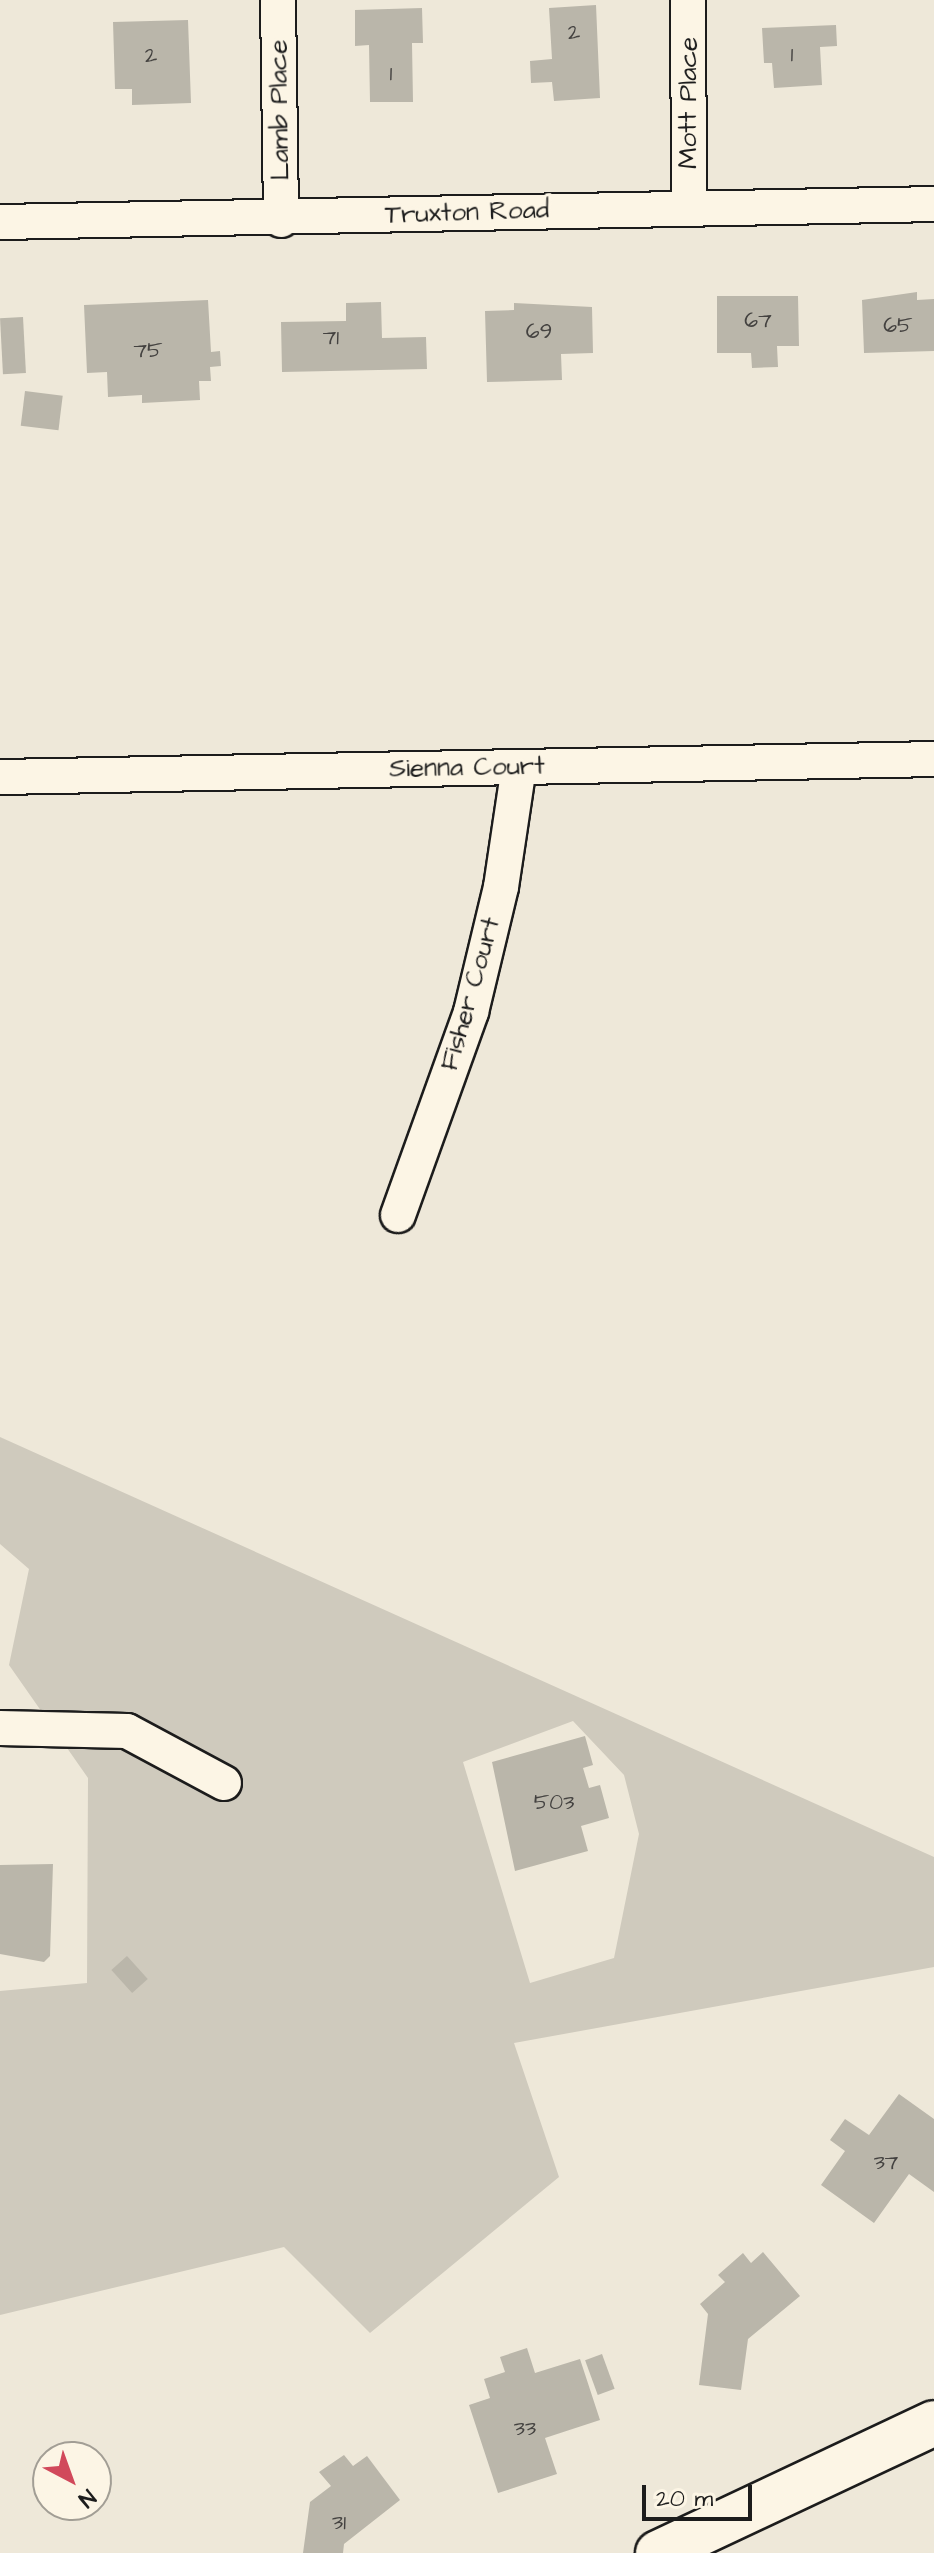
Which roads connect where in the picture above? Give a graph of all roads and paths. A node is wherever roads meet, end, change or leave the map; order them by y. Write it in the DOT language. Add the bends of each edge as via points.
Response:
graph roads {
  1 [pos="278,0"];
  2 [pos="688,0"];
  3 [pos="934,204"];
  4 [pos="689,205"];
  5 [pos="281,220"];
  6 [pos="0,222"];
  7 [pos="934,759"];
  8 [pos="519,767"];
  9 [pos="0,777"];
  10 [pos="398,1215"];
  11 [pos="0,1728"];
  12 [pos="224,1783"];
  13 [pos="934,2423"];
  14 [pos="658,2553"];
  1 -- 5 [label="street, Lamb Place"];
  2 -- 4 [label="street, Mott Place"];
  3 -- 4 [label="street, Truxton Road"];
  4 -- 5 [label="street, Truxton Road"];
  5 -- 6 [label="street, Truxton Road"];
  7 -- 8 [label="street, Sienna Court"];
  8 -- 9 [label="street, Sienna Court"];
  8 -- 10 [label="street, Fisher Court" via="501,887 471,1012"];
  11 -- 12 [label="street" via="127,1731"];
  13 -- 14 [label="street"];
}
